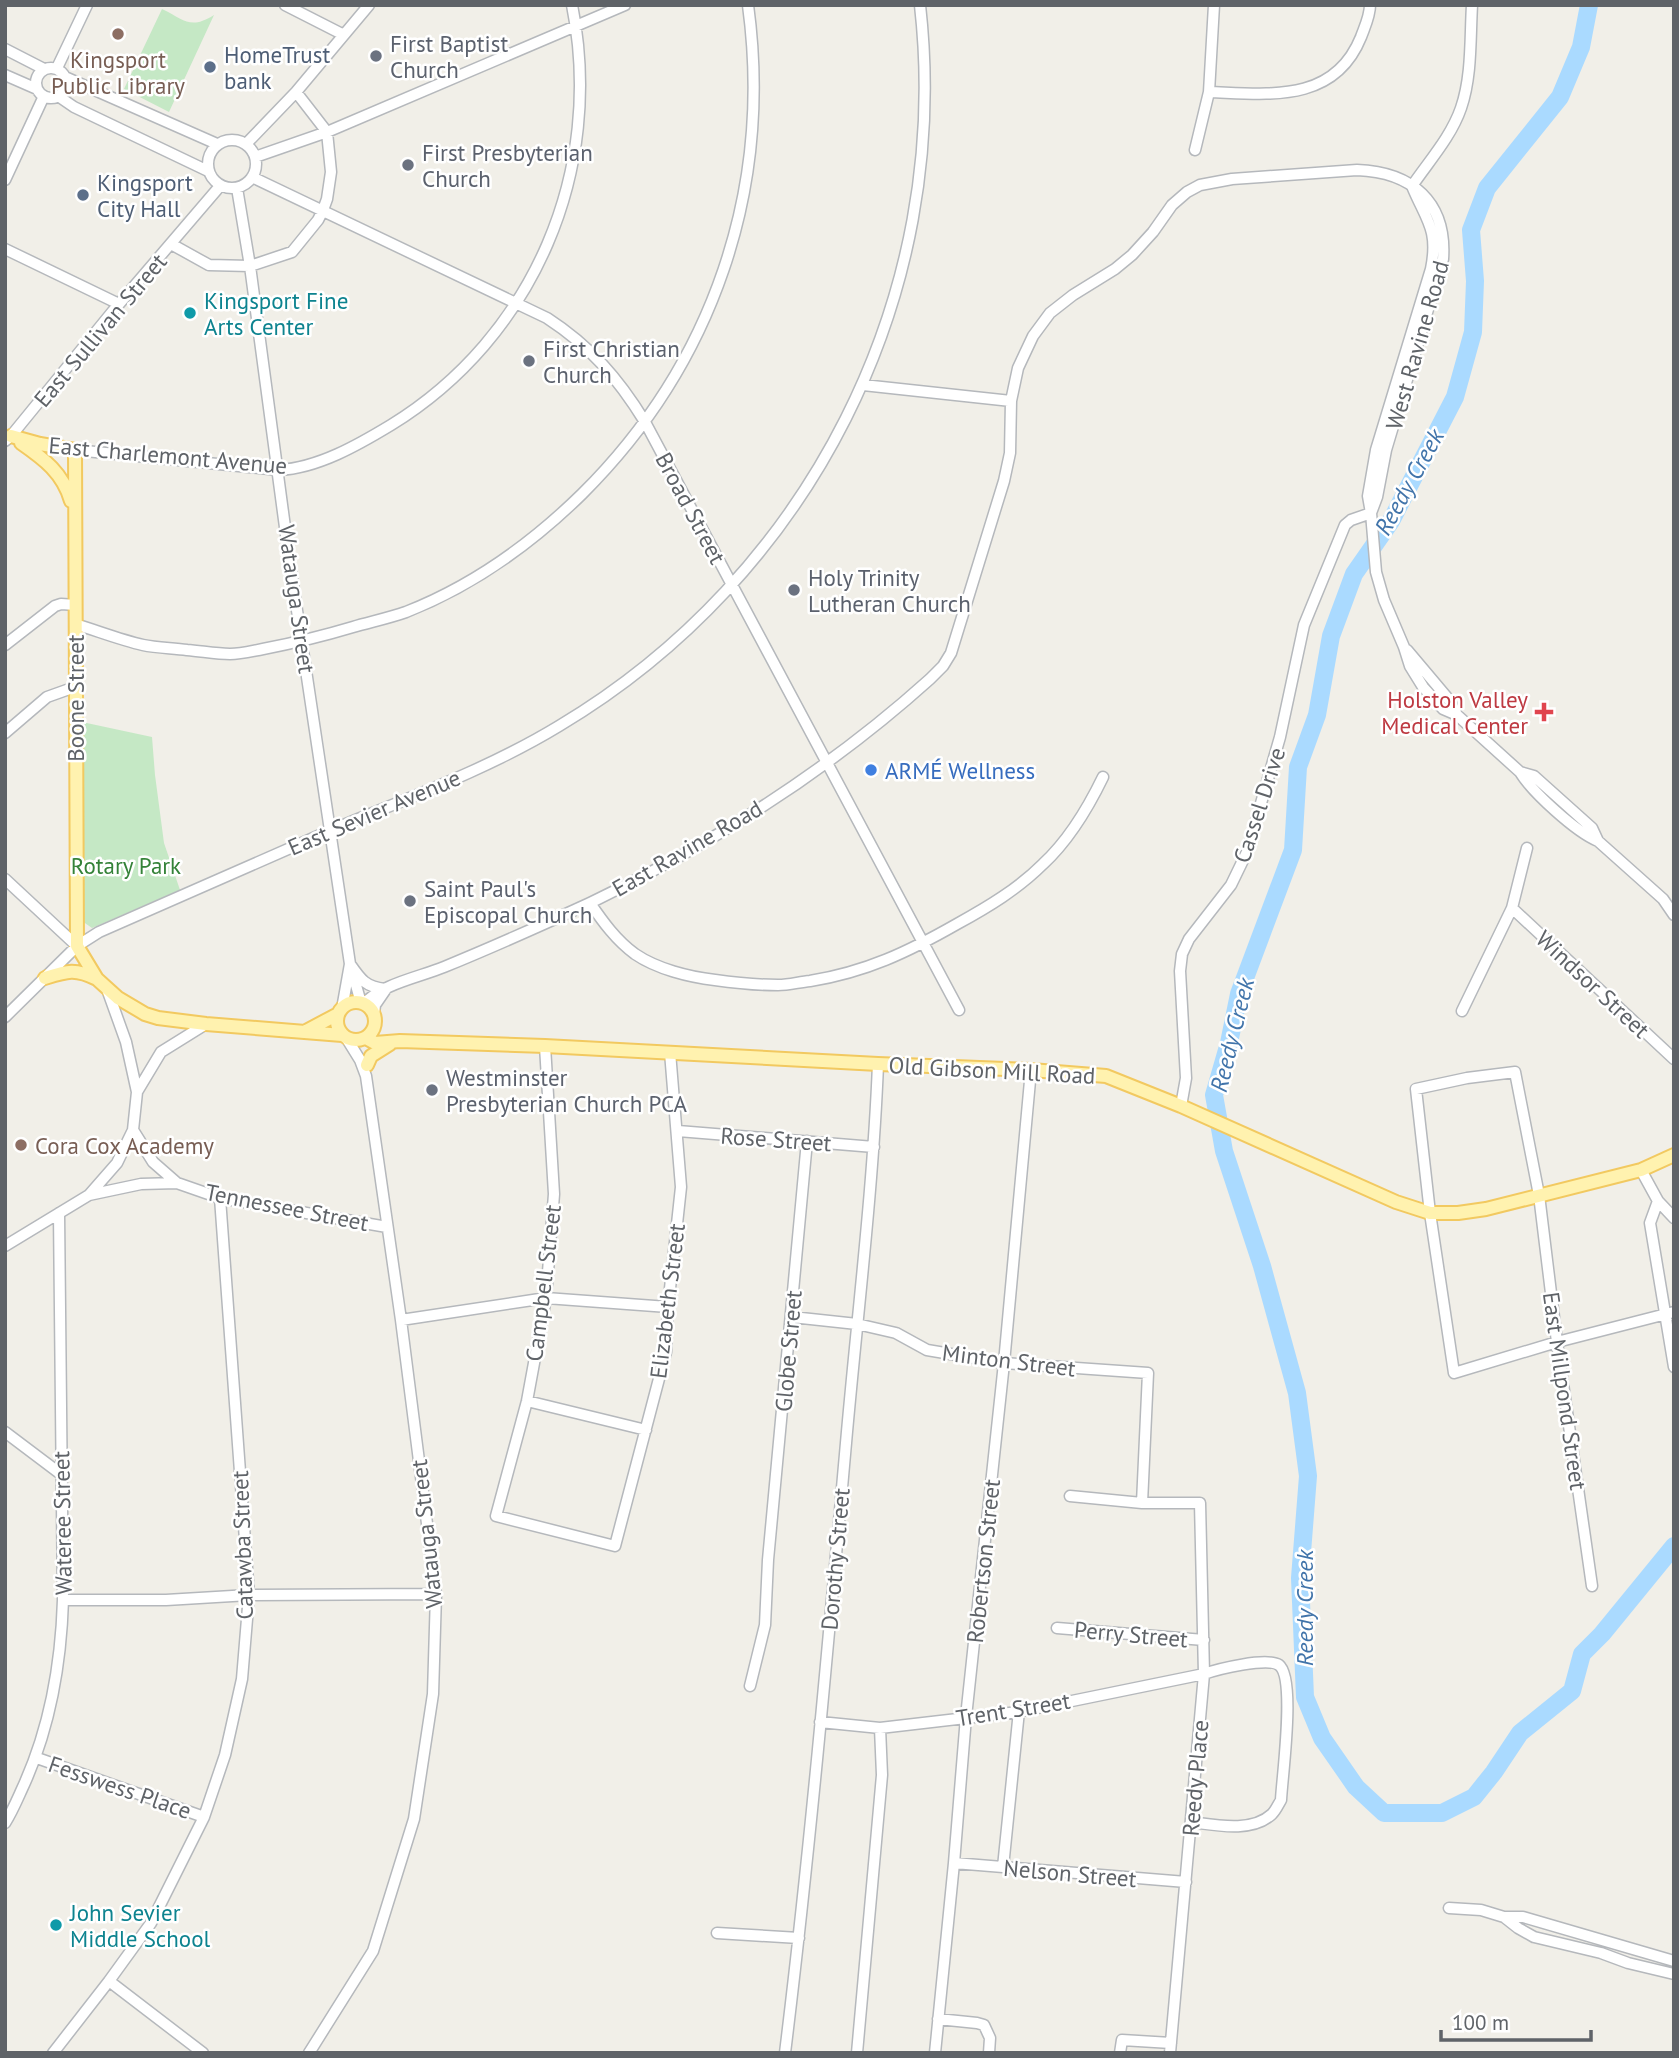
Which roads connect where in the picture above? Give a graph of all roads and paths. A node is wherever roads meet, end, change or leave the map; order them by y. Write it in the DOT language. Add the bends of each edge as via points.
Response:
graph roads {
  1 [pos="87,5"];
  2 [pos="285,5"];
  3 [pos="369,5"];
  4 [pos="572,5"];
  5 [pos="625,5"];
  6 [pos="748,5"];
  7 [pos="920,5"];
  8 [pos="1213,5"];
  9 [pos="1370,5"];
  10 [pos="1472,5"];
  11 [pos="576,25"];
  12 [pos="344,35"];
  13 [pos="5,49"];
  14 [pos="57,68"];
  15 [pos="44,69"];
  16 [pos="5,75"];
  17 [pos="65,77"];
  18 [pos="296,92"];
  19 [pos="1209,92"];
  20 [pos="41,93"];
  21 [pos="58,96"];
  22 [pos="327,132"];
  23 [pos="246,144"];
  24 [pos="217,145"];
  25 [pos="1195,150"];
  26 [pos="255,157"];
  27 [pos="208,171"];
  28 [pos="252,177"];
  29 [pos="5,180"];
  30 [pos="220,186"];
  31 [pos="1412,186"];
  32 [pos="237,188"];
  33 [pos="323,210"];
  34 [pos="171,244"];
  35 [pos="5,249"];
  36 [pos="250,266"];
  37 [pos="120,303"];
  38 [pos="517,303"];
  39 [pos="863,385"];
  40 [pos="1011,401"];
  41 [pos="645,422"];
  42 [pos="7,437"];
  43 [pos="75,450"];
  44 [pos="279,470"];
  45 [pos="1371,517"];
  46 [pos="75,527"];
  47 [pos="733,586"];
  48 [pos="76,605"];
  49 [pos="75,624"];
  50 [pos="303,642"];
  51 [pos="5,645"];
  52 [pos="75,687"];
  53 [pos="5,733"];
  54 [pos="827,762"];
  55 [pos="1104,778"];
  56 [pos="330,831"];
  57 [pos="1527,848"];
  58 [pos="5,879"];
  59 [pos="1663,899"];
  60 [pos="590,903"];
  61 [pos="1674,903"];
  62 [pos="1512,908"];
  63 [pos="1674,915"];
  64 [pos="924,943"];
  65 [pos="77,946"];
  66 [pos="350,964"];
  67 [pos="45,978"];
  68 [pos="96,979"];
  69 [pos="107,989"];
  70 [pos="386,989"];
  71 [pos="362,1003"];
  72 [pos="959,1010"];
  73 [pos="340,1011"];
  74 [pos="1462,1011"];
  75 [pos="5,1017"];
  76 [pos="375,1019"];
  77 [pos="206,1024"];
  78 [pos="306,1031"];
  79 [pos="345,1037"];
  80 [pos="365,1039"];
  81 [pos="400,1041"];
  82 [pos="545,1046"];
  83 [pos="670,1052"];
  84 [pos="1674,1059"];
  85 [pos="878,1064"];
  86 [pos="366,1070"];
  87 [pos="1031,1070"];
  88 [pos="137,1092"];
  89 [pos="1181,1106"];
  90 [pos="133,1130"];
  91 [pos="678,1131"];
  92 [pos="807,1141"];
  93 [pos="874,1147"];
  94 [pos="1674,1155"];
  95 [pos="1641,1170"];
  96 [pos="177,1183"];
  97 [pos="89,1195"];
  98 [pos="1539,1195"];
  99 [pos="220,1198"];
  100 [pos="1658,1201"];
  101 [pos="59,1213"];
  102 [pos="1430,1213"];
  103 [pos="1674,1218"];
  104 [pos="387,1227"];
  105 [pos="5,1245"];
  106 [pos="546,1297"];
  107 [pos="668,1307"];
  108 [pos="1670,1313"];
  109 [pos="792,1317"];
  110 [pos="401,1320"];
  111 [pos="857,1324"];
  112 [pos="1557,1342"];
  113 [pos="1004,1363"];
  114 [pos="1674,1367"];
  115 [pos="527,1401"];
  116 [pos="646,1430"];
  117 [pos="5,1432"];
  118 [pos="62,1475"];
  119 [pos="1070,1496"];
  120 [pos="1142,1503"];
  121 [pos="615,1546"];
  122 [pos="1592,1586"];
  123 [pos="436,1594"];
  124 [pos="249,1595"];
  125 [pos="63,1600"];
  126 [pos="1057,1628"];
  127 [pos="1204,1640"];
  128 [pos="1204,1674"];
  129 [pos="750,1686"];
  130 [pos="1019,1712"];
  131 [pos="966,1717"];
  132 [pos="820,1722"];
  133 [pos="880,1728"];
  134 [pos="37,1758"];
  135 [pos="204,1817"];
  136 [pos="1191,1822"];
  137 [pos="5,1823"];
  138 [pos="954,1863"];
  139 [pos="1003,1867"];
  140 [pos="1186,1882"];
  141 [pos="1449,1908"];
  142 [pos="1504,1917"];
  143 [pos="716,1933"];
  144 [pos="799,1938"];
  145 [pos="1674,1961"];
  146 [pos="1674,1973"];
  147 [pos="109,1982"];
  148 [pos="938,2019"];
  149 [pos="1170,2048"];
  150 [pos="53,2053"];
  151 [pos="203,2053"];
  152 [pos="309,2053"];
  153 [pos="785,2053"];
  154 [pos="857,2053"];
  155 [pos="935,2053"];
  156 [pos="989,2053"];
  157 [pos="1121,2053"];
  1 -- 14 [label="street"];
  2 -- 12 [label="street"];
  3 -- 12 [label="street"];
  4 -- 11 [label="street, East Charlemont Avenue"];
  5 -- 11 [label="street"];
  6 -- 41 [label="street" via="752,111 739,217 702,328"];
  7 -- 39 [label="street, East Sevier Avenue" via="925,70 919,181 901,273"];
  8 -- 19 [label="street"];
  9 -- 19 [label="street" via="1355,50 1334,76 1303,90 1274,95"];
  10 -- 31 [label="street" via="1468,82 1461,109"];
  11 -- 22 [label="street"];
  11 -- 38 [label="street, East Charlemont Avenue" via="581,95 569,178 550,239"];
  12 -- 18 [label="street"];
  13 -- 15 [label="street"];
  14 -- 15 [label="street"];
  14 -- 17 [label="street"];
  15 -- 20 [label="street" via="36,80"];
  16 -- 20 [label="street"];
  17 -- 21 [label="street" via="65,89"];
  17 -- 24 [label="street"];
  18 -- 22 [label="street"];
  18 -- 23 [label="street"];
  19 -- 25 [label="street"];
  20 -- 21 [label="street"];
  20 -- 29 [label="street"];
  21 -- 27 [label="street"];
  22 -- 26 [label="street"];
  22 -- 33 [label="street" via="331,172"];
  23 -- 24 [label="street" via="232,140"];
  23 -- 26 [label="street"];
  24 -- 27 [label="street" via="209,156"];
  26 -- 28 [label="street"];
  27 -- 30 [label="street"];
  28 -- 32 [label="street"];
  28 -- 33 [label="street, Broad Street"];
  30 -- 32 [label="street"];
  30 -- 34 [label="street, East Sullivan Street"];
  31 -- 40 [label="street, West Ravine Road" via="1394,176 1357,170 1232,179 1193,188 1172,205 1132,255 1051,313 1025,352"];
  31 -- 45 [label="street, West Ravine Road" via="1426,195 1437,214 1443,232 1443,259 1386,450"];
  32 -- 36 [label="street, Watauga Street"];
  33 -- 36 [label="street" via="292,252"];
  33 -- 38 [label="street, Broad Street"];
  34 -- 36 [label="street" via="209,265"];
  34 -- 37 [label="street, East Sullivan Street"];
  35 -- 37 [label="street"];
  36 -- 44 [label="street, Watauga Street"];
  37 -- 42 [label="street, East Sullivan Street"];
  38 -- 41 [label="street, Broad Street" via="547,317 591,351"];
  38 -- 44 [label="street, East Charlemont Avenue" via="456,375 400,419 344,450"];
  39 -- 40 [label="street"];
  39 -- 47 [label="street, East Sevier Avenue" via="808,486"];
  40 -- 54 [label="street, West Ravine Road" via="1008,466 951,653 918,690"];
  41 -- 47 [label="street, Broad Street"];
  41 -- 50 [label="street" via="567,509 478,575 403,613"];
  42 -- 43 [label="main road, East Charlemont Avenue"];
  42 -- 46 [label="main road" via="44,458 62,478"];
  43 -- 44 [label="street, East Charlemont Avenue"];
  43 -- 46 [label="main road, Boone Street"];
  44 -- 50 [label="street, Watauga Street"];
  45 -- 59 [label="street, West Ravine Road" via="1376,572 1404,647 1457,715 1520,772 1534,776"];
  45 -- 89 [label="street, Cassel Drive" via="1345,525 1306,617 1278,745 1247,852 1231,885 1182,954 1186,1078"];
  46 -- 48 [label="main road, Boone Street"];
  47 -- 54 [label="street, Broad Street"];
  47 -- 56 [label="street, East Sevier Avenue" via="643,670 559,726 483,765"];
  48 -- 49 [label="main road, Boone Street"];
  48 -- 51 [label="street" via="55,606"];
  49 -- 50 [label="street" via="144,645 232,654"];
  49 -- 52 [label="main road, Boone Street"];
  50 -- 56 [label="street, Watauga Street"];
  52 -- 53 [label="street" via="47,697"];
  52 -- 65 [label="main road, Boone Street"];
  54 -- 60 [label="street, East Ravine Road" via="707,841"];
  54 -- 64 [label="street, Broad Street"];
  55 -- 64 [label="street" via="1046,862 1017,887"];
  56 -- 65 [label="street, East Sevier Avenue" via="99,932"];
  56 -- 66 [label="street, Watauga Street"];
  57 -- 62 [label="street"];
  58 -- 65 [label="street"];
  59 -- 61 [label="street, West Ravine Road"];
  59 -- 63 [label="street, West Ravine Road"];
  60 -- 64 [label="street" via="609,931 636,955 668,970 741,984 781,985 835,977"];
  60 -- 70 [label="street, East Ravine Road"];
  62 -- 74 [label="street"];
  62 -- 84 [label="street, Windsor Street"];
  64 -- 72 [label="street, Broad Street"];
  65 -- 67 [label="street, East Sevier Avenue"];
  65 -- 68 [label="main road"];
  66 -- 70 [label="street" via="360,979 373,988"];
  66 -- 71 [label="street"];
  66 -- 73 [label="street, Watauga Street"];
  67 -- 68 [label="main road" via="76,971"];
  67 -- 75 [label="street, East Sevier Avenue"];
  68 -- 69 [label="main road"];
  69 -- 77 [label="main road" via="145,1014"];
  69 -- 88 [label="street"];
  70 -- 71 [label="street, East Ravine Road"];
  70 -- 76 [label="street" via="375,1005"];
  71 -- 73 [label="main road" via="351,1003"];
  71 -- 76 [label="main road"];
  73 -- 78 [label="main road"];
  73 -- 79 [label="main road" via="337,1025"];
  76 -- 80 [label="main road"];
  76 -- 81 [label="main road" via="379,1029"];
  77 -- 78 [label="main road"];
  77 -- 88 [label="street" via="161,1052"];
  78 -- 79 [label="main road"];
  79 -- 80 [label="main road"];
  79 -- 86 [label="street, Watauga Street"];
  80 -- 81 [label="main road, Old Gibson Mill Road"];
  80 -- 86 [label="street, Watauga Street"];
  81 -- 82 [label="main road, Old Gibson Mill Road"];
  81 -- 86 [label="main road" via="371,1056"];
  82 -- 83 [label="main road, Old Gibson Mill Road"];
  82 -- 106 [label="street, Campbell Street" via="554,1194"];
  83 -- 85 [label="main road, Old Gibson Mill Road"];
  83 -- 91 [label="street, Elizabeth Street"];
  85 -- 87 [label="main road, Old Gibson Mill Road"];
  85 -- 93 [label="street, Dorothy Street"];
  86 -- 104 [label="street, Watauga Street"];
  87 -- 89 [label="main road, Old Gibson Mill Road" via="1106,1076"];
  87 -- 113 [label="street, Robertson Street"];
  88 -- 90 [label="street"];
  89 -- 102 [label="main road, Old Gibson Mill Road"];
  90 -- 96 [label="street, Tennessee Street" via="153,1162"];
  90 -- 97 [label="street" via="117,1163"];
  91 -- 92 [label="street, Rose Street"];
  91 -- 107 [label="street, Elizabeth Street" via="681,1186"];
  92 -- 93 [label="street, Rose Street"];
  92 -- 109 [label="street, Globe Street"];
  93 -- 111 [label="street, Dorothy Street"];
  94 -- 95 [label="main road, Old Gibson Mill Road"];
  95 -- 98 [label="main road, Old Gibson Mill Road"];
  95 -- 100 [label="street"];
  96 -- 97 [label="street" via="141,1184"];
  96 -- 99 [label="street, Tennessee Street"];
  97 -- 101 [label="street"];
  98 -- 102 [label="main road, Old Gibson Mill Road" via="1486,1209"];
  98 -- 102 [label="street, East Millpond Street" via="1515,1072 1467,1078 1416,1089"];
  98 -- 112 [label="street, East Millpond Street"];
  99 -- 104 [label="street, Tennessee Street"];
  99 -- 124 [label="street, Catawba Street"];
  100 -- 103 [label="street"];
  100 -- 108 [label="street" via="1650,1223"];
  101 -- 105 [label="street"];
  101 -- 118 [label="street, Wateree Street"];
  102 -- 112 [label="street" via="1454,1373"];
  104 -- 110 [label="street, Watauga Street"];
  106 -- 107 [label="street"];
  106 -- 110 [label="street"];
  106 -- 115 [label="street, Campbell Street"];
  107 -- 116 [label="street, Elizabeth Street" via="666,1352"];
  108 -- 112 [label="street"];
  108 -- 114 [label="street"];
  109 -- 111 [label="street, Minton Street"];
  109 -- 129 [label="street, Globe Street" via="765,1625"];
  110 -- 123 [label="street, Watauga Street"];
  111 -- 113 [label="street, Minton Street" via="897,1333 928,1350"];
  111 -- 132 [label="street, Dorothy Street"];
  112 -- 122 [label="street, East Millpond Street"];
  113 -- 120 [label="street, Minton Street" via="1148,1373"];
  113 -- 131 [label="street, Robertson Street"];
  115 -- 116 [label="street"];
  115 -- 121 [label="street, Campbell Street" via="496,1516"];
  116 -- 121 [label="street, Elizabeth Street"];
  117 -- 118 [label="street"];
  118 -- 125 [label="street, Wateree Street"];
  119 -- 120 [label="street"];
  120 -- 127 [label="street, Reedy Place" via="1200,1503"];
  123 -- 124 [label="street"];
  123 -- 152 [label="street, Watauga Street" via="433,1694 414,1819 373,1951"];
  124 -- 125 [label="street"];
  124 -- 135 [label="street, Catawba Street" via="242,1679 225,1755"];
  125 -- 134 [label="street, Wateree Street" via="57,1679"];
  126 -- 127 [label="street, Perry Street"];
  127 -- 128 [label="street, Reedy Place"];
  128 -- 130 [label="street, Trent Street"];
  128 -- 136 [label="street, Reedy Place"];
  128 -- 136 [label="street, Trent Street" via="1261,1662 1274,1663 1283,1670 1288,1702 1281,1800 1274,1813 1248,1825"];
  130 -- 131 [label="street, Trent Street"];
  130 -- 139 [label="street"];
  131 -- 133 [label="street, Trent Street"];
  131 -- 138 [label="street, Robertson Street"];
  132 -- 133 [label="street, Trent Street"];
  132 -- 144 [label="street, Dorothy Street"];
  133 -- 154 [label="street" via="882,1775"];
  134 -- 135 [label="street, Fesswess Place"];
  134 -- 137 [label="street, Wateree Street"];
  135 -- 147 [label="street, Catawba Street" via="151,1923"];
  136 -- 140 [label="street, Reedy Place"];
  138 -- 139 [label="street, Nelson Street"];
  138 -- 148 [label="street, Robertson Street"];
  139 -- 140 [label="street, Nelson Street"];
  140 -- 149 [label="street, Reedy Place"];
  141 -- 142 [label="street"];
  142 -- 145 [label="street" via="1524,1917"];
  142 -- 146 [label="street" via="1534,1937"];
  143 -- 144 [label="street"];
  144 -- 153 [label="street, Dorothy Street"];
  147 -- 150 [label="street, Catawba Street"];
  147 -- 151 [label="street"];
  148 -- 155 [label="street, Robertson Street"];
  148 -- 156 [label="street" via="984,2025 990,2038"];
  149 -- 157 [label="street" via="1122,2040"];
}
